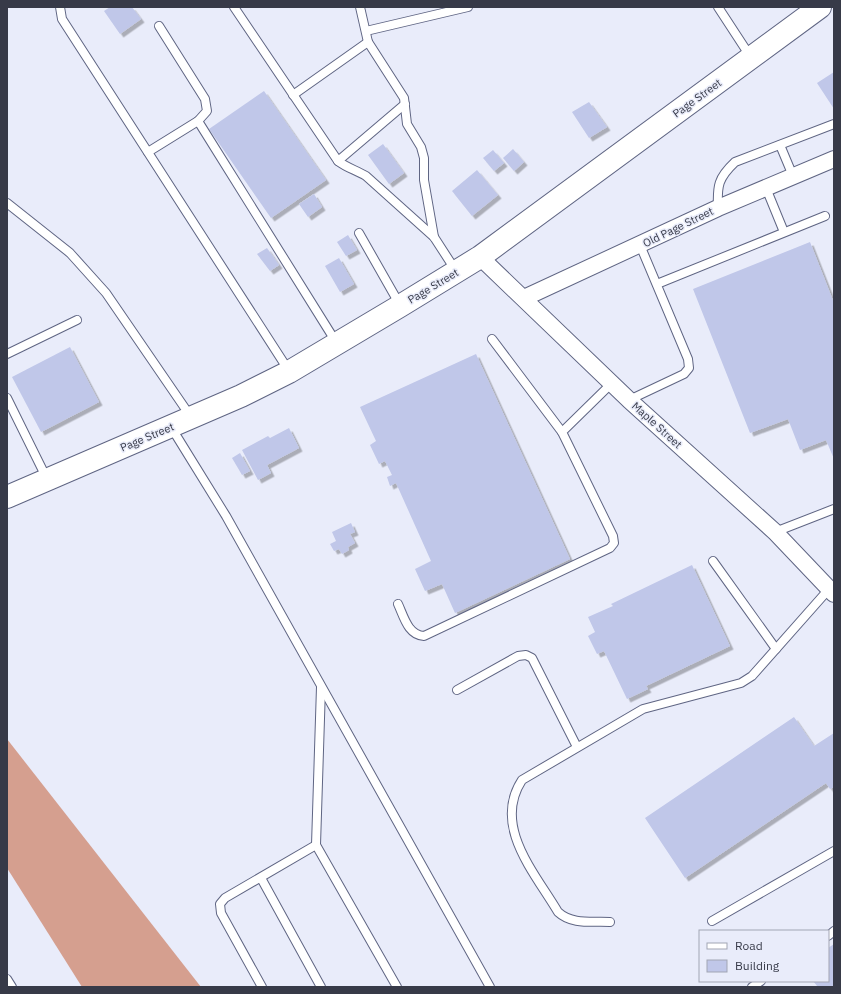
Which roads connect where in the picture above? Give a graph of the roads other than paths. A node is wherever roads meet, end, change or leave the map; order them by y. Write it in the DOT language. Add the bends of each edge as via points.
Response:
graph roads {
  1 [pos="60,7"];
  2 [pos="234,7"];
  3 [pos="360,7"];
  4 [pos="468,7"];
  5 [pos="718,7"];
  6 [pos="820,7"];
  7 [pos="159,26"];
  8 [pos="366,30"];
  9 [pos="368,42"];
  10 [pos="752,58"];
  11 [pos="293,95"];
  12 [pos="405,104"];
  13 [pos="198,121"];
  14 [pos="834,124"];
  15 [pos="780,145"];
  16 [pos="148,152"];
  17 [pos="834,159"];
  18 [pos="338,161"];
  19 [pos="793,176"];
  20 [pos="766,188"];
  21 [pos="7,202"];
  22 [pos="718,208"];
  23 [pos="825,216"];
  24 [pos="784,232"];
  25 [pos="359,233"];
  26 [pos="434,237"];
  27 [pos="640,245"];
  28 [pos="480,257"];
  29 [pos="457,272"];
  30 [pos="657,284"];
  31 [pos="524,298"];
  32 [pos="400,306"];
  33 [pos="77,320"];
  34 [pos="492,339"];
  35 [pos="337,343"];
  36 [pos="7,354"];
  37 [pos="289,372"];
  38 [pos="612,383"];
  39 [pos="7,398"];
  40 [pos="629,400"];
  41 [pos="192,417"];
  42 [pos="171,427"];
  43 [pos="562,432"];
  44 [pos="47,480"];
  45 [pos="7,497"];
  46 [pos="834,509"];
  47 [pos="775,532"];
  48 [pos="713,560"];
  49 [pos="832,591"];
  50 [pos="398,604"];
  51 [pos="776,649"];
  52 [pos="321,686"];
  53 [pos="457,690"];
  54 [pos="577,747"];
  55 [pos="316,845"];
  56 [pos="834,851"];
  57 [pos="261,878"];
  58 [pos="712,921"];
  59 [pos="610,922"];
  60 [pos="7,979"];
  61 [pos="12,987"];
  62 [pos="262,987"];
  63 [pos="321,987"];
  64 [pos="397,987"];
  65 [pos="490,987"];
  1 -- 16 [label="lane" via="62,19"];
  2 -- 11 [label="lane"];
  3 -- 8 [label="lane"];
  4 -- 8 [label="lane"];
  5 -- 10 [label="lane"];
  6 -- 10 [label="main road, Page Street"];
  7 -- 13 [label="lane" via="206,99 207,111"];
  8 -- 9 [label="lane"];
  9 -- 11 [label="lane"];
  9 -- 12 [label="lane" via="404,98"];
  10 -- 28 [label="main road, Page Street"];
  11 -- 18 [label="lane"];
  12 -- 18 [label="lane"];
  12 -- 26 [label="lane" via="407,124 421,147 424,158 424,180"];
  13 -- 16 [label="lane"];
  13 -- 35 [label="lane"];
  14 -- 15 [label="lane"];
  15 -- 19 [label="lane"];
  15 -- 22 [label="lane" via="734,162 723,174 717,190"];
  16 -- 37 [label="lane"];
  17 -- 19 [label="street, Old Page Street"];
  18 -- 26 [label="lane" via="366,176"];
  19 -- 20 [label="street, Old Page Street"];
  20 -- 22 [label="street, Old Page Street"];
  20 -- 24 [label="lane"];
  21 -- 41 [label="lane" via="64,248 102,288"];
  22 -- 27 [label="street, Old Page Street"];
  23 -- 24 [label="lane"];
  24 -- 30 [label="lane"];
  25 -- 32 [label="lane"];
  26 -- 29 [label="lane"];
  27 -- 30 [label="lane"];
  27 -- 31 [label="street, Old Page Street"];
  28 -- 29 [label="main road, Page Street"];
  28 -- 31 [label="street, Maple Street"];
  29 -- 32 [label="main road, Page Street"];
  30 -- 40 [label="lane" via="688,359 689,368 684,374"];
  31 -- 38 [label="street, Maple Street"];
  32 -- 35 [label="main road, Page Street"];
  33 -- 36 [label="lane"];
  34 -- 43 [label="lane"];
  35 -- 37 [label="main road, Page Street"];
  37 -- 41 [label="main road, Page Street"];
  38 -- 40 [label="street, Maple Street"];
  38 -- 43 [label="lane"];
  39 -- 44 [label="lane"];
  40 -- 47 [label="street, Maple Street"];
  41 -- 42 [label="main road, Page Street"];
  42 -- 44 [label="main road, Page Street"];
  42 -- 52 [label="lane" via="226,516"];
  43 -- 50 [label="lane" via="613,536 614,543 610,548 424,636 411,632"];
  44 -- 45 [label="main road, Page Street"];
  46 -- 47 [label="lane"];
  47 -- 49 [label="street, Maple Street"];
  48 -- 51 [label="lane"];
  49 -- 51 [label="lane"];
  51 -- 54 [label="lane" via="752,676 741,683 643,709"];
  52 -- 55 [label="lane"];
  52 -- 65 [label="lane"];
  53 -- 54 [label="lane" via="518,656 526,655 532,658"];
  54 -- 59 [label="lane" via="522,780 513,801 513,829 517,844 562,915 574,921"];
  55 -- 57 [label="lane"];
  55 -- 64 [label="lane"];
  56 -- 58 [label="lane"];
  57 -- 62 [label="lane" via="225,898 220,904 221,913"];
  57 -- 63 [label="lane"];
  60 -- 61 [label="lane"];
}
